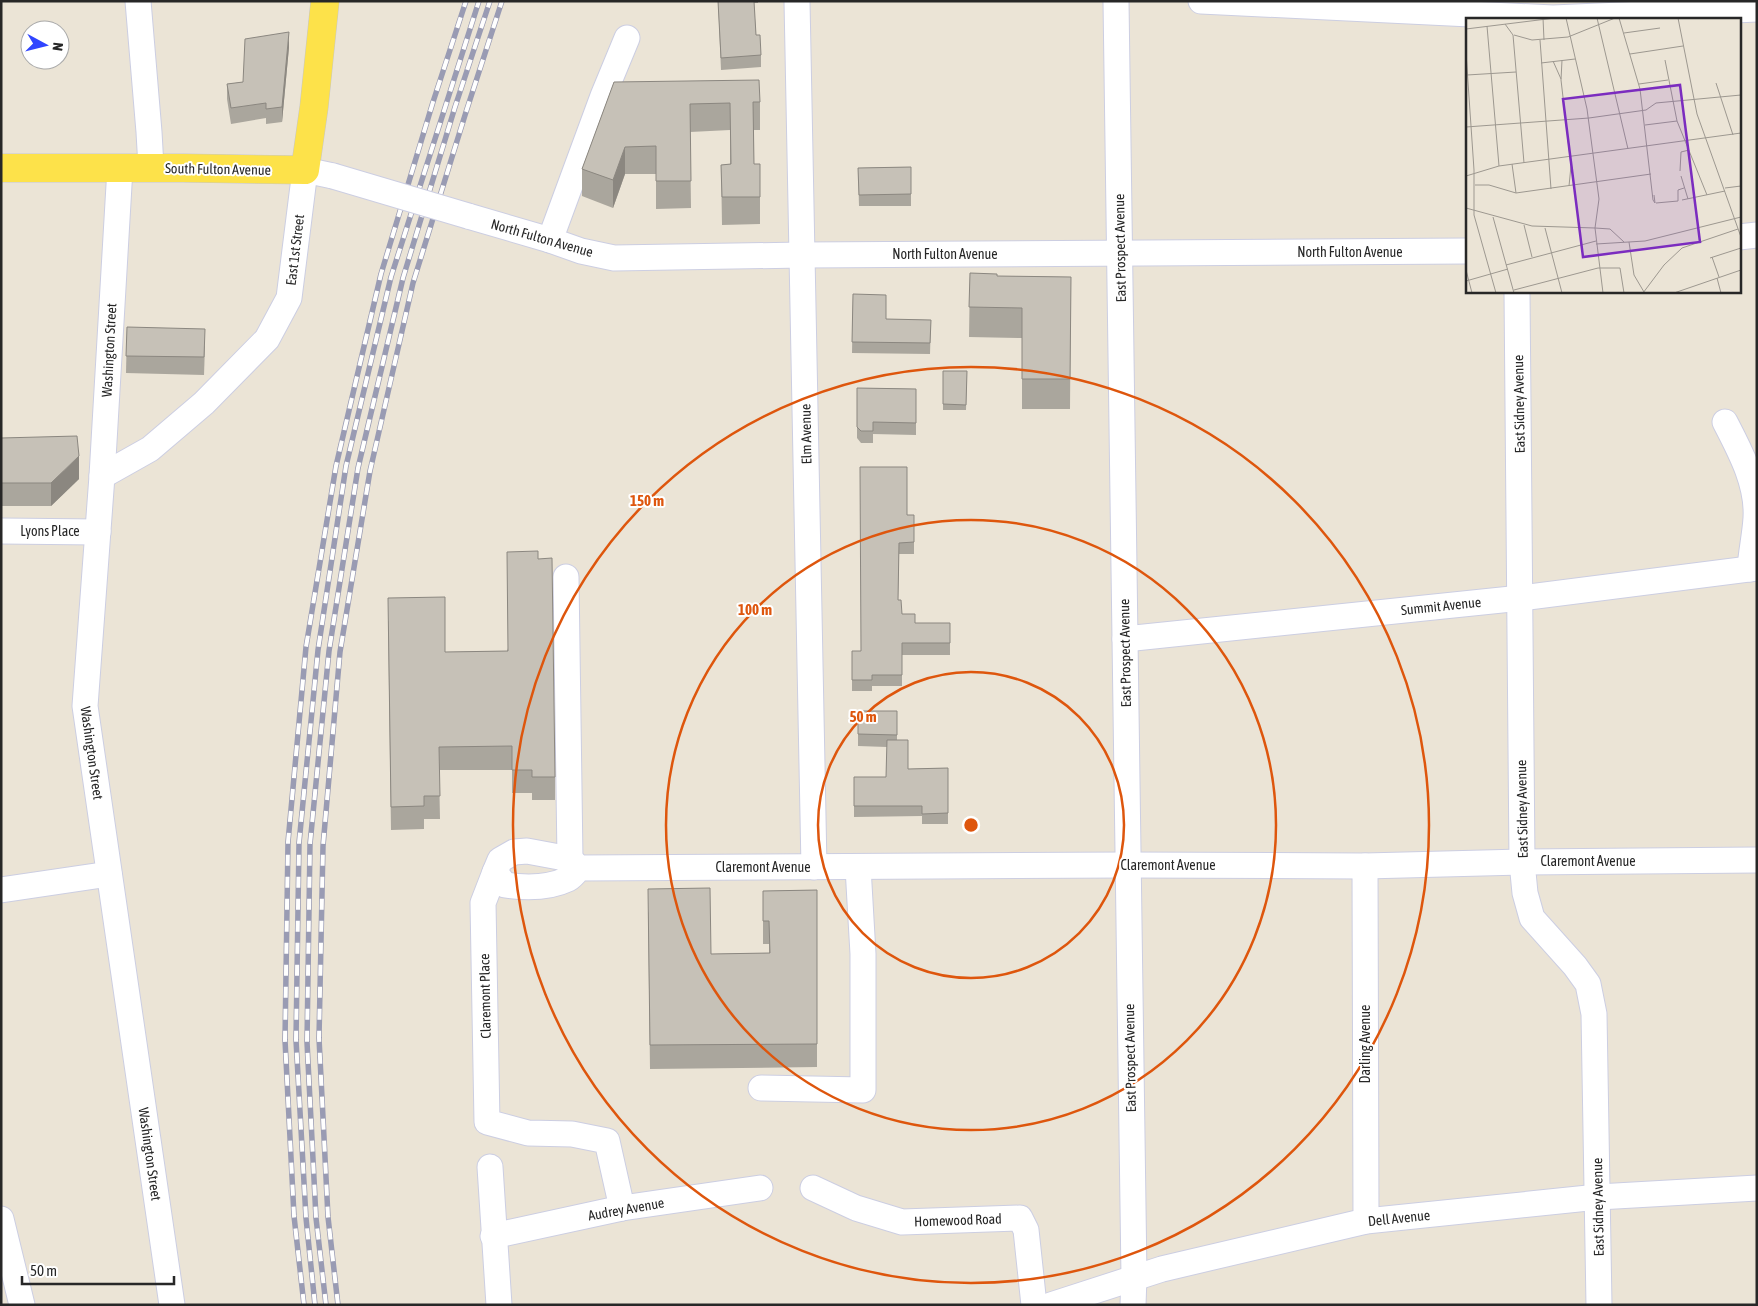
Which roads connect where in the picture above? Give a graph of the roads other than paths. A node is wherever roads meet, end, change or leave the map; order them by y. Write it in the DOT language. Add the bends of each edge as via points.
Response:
graph roads {
  1 [pos="138,1"];
  2 [pos="325,1"];
  3 [pos="798,1"];
  4 [pos="1116,1"];
  5 [pos="1201,1"];
  6 [pos="1757,9"];
  7 [pos="1528,12"];
  8 [pos="627,38"];
  9 [pos="151,167"];
  10 [pos="1,168"];
  11 [pos="120,168"];
  12 [pos="305,170"];
  13 [pos="430,205"];
  14 [pos="1757,235"];
  15 [pos="1740,237"];
  16 [pos="550,240"];
  17 [pos="1466,251"];
  18 [pos="1120,253"];
  19 [pos="802,255"];
  20 [pos="1518,292"];
  21 [pos="1725,422"];
  22 [pos="102,476"];
  23 [pos="1,531"];
  24 [pos="98,532"];
  25 [pos="1753,569"];
  26 [pos="566,577"];
  27 [pos="1521,598"];
  28 [pos="1126,639"];
  29 [pos="1757,860"];
  30 [pos="1522,862"];
  31 [pos="575,864"];
  32 [pos="1128,865"];
  33 [pos="1364,866"];
  34 [pos="814,867"];
  35 [pos="858,867"];
  36 [pos="495,872"];
  37 [pos="109,874"];
  38 [pos="1,890"];
  39 [pos="761,1088"];
  40 [pos="490,1167"];
  41 [pos="760,1188"];
  42 [pos="812,1188"];
  43 [pos="1757,1188"];
  44 [pos="1598,1197"];
  45 [pos="622,1208"];
  46 [pos="1,1219"];
  47 [pos="1366,1221"];
  48 [pos="493,1236"];
  49 [pos="1134,1277"];
  50 [pos="22,1305"];
  51 [pos="172,1305"];
  52 [pos="499,1305"];
  53 [pos="1034,1305"];
  54 [pos="1051,1305"];
  55 [pos="1132,1305"];
  56 [pos="1600,1305"];
  1 -- 9 [label="street"];
  2 -- 12 [label="main road, East 1st Street"];
  3 -- 19 [label="street, Elm Avenue"];
  4 -- 18 [label="street, East Prospect Avenue"];
  5 -- 7 [label="street"];
  6 -- 7 [label="street" via="1553,18"];
  8 -- 16 [label="street"];
  9 -- 11 [label="main road, South Fulton Avenue"];
  9 -- 12 [label="main road, South Fulton Avenue"];
  10 -- 11 [label="main road, South Fulton Avenue"];
  11 -- 22 [label="street, Washington Street"];
  12 -- 13 [label="street, South Fulton Avenue, bridge"];
  12 -- 22 [label="street, East 1st Street" via="289,298 266,339 204,403 150,449"];
  13 -- 16 [label="street, North Fulton Avenue, bridge"];
  14 -- 15 [label="street"];
  16 -- 19 [label="street, North Fulton Avenue" via="614,258"];
  17 -- 18 [label="street, North Fulton Avenue"];
  18 -- 19 [label="street, North Fulton Avenue"];
  18 -- 28 [label="street, East Prospect Avenue"];
  19 -- 34 [label="street, Elm Avenue"];
  20 -- 27 [label="street, East Sidney Avenue"];
  21 -- 25 [label="street" via="1745,464 1756,503"];
  22 -- 24 [label="street, Washington Street"];
  23 -- 24 [label="street, Lyons Place"];
  24 -- 37 [label="street, Washington Street" via="85,706"];
  25 -- 27 [label="street, Summit Avenue"];
  26 -- 31 [label="street"];
  27 -- 28 [label="street, Summit Avenue"];
  27 -- 30 [label="street, East Sidney Avenue"];
  28 -- 32 [label="street, East Prospect Avenue"];
  29 -- 30 [label="street, Claremont Avenue"];
  30 -- 33 [label="street, Claremont Avenue"];
  30 -- 44 [label="street, East Sidney Avenue" via="1532,918 1588,984 1594,1014"];
  31 -- 34 [label="street, Claremont Avenue"];
  31 -- 36 [label="street, Claremont Avenue" via="527,851 514,852 500,860"];
  31 -- 36 [label="street" via="570,879 526,887 505,885"];
  32 -- 33 [label="street, Claremont Avenue"];
  32 -- 35 [label="street, Claremont Avenue"];
  32 -- 49 [label="street, East Prospect Avenue"];
  33 -- 47 [label="street, Darling Avenue"];
  34 -- 35 [label="street, Claremont Avenue"];
  35 -- 39 [label="street" via="863,954 863,1090"];
  36 -- 45 [label="street, Claremont Place" via="483,903 487,1122 528,1133 572,1134 607,1141"];
  37 -- 38 [label="street"];
  37 -- 51 [label="street, Washington Street"];
  40 -- 48 [label="street"];
  41 -- 45 [label="street, Audrey Avenue"];
  42 -- 53 [label="street, Homewood Road" via="856,1208 902,1222 1020,1218 1026,1230"];
  43 -- 44 [label="street, Dell Avenue"];
  44 -- 47 [label="street, Dell Avenue"];
  44 -- 56 [label="street, East Sidney Avenue"];
  45 -- 48 [label="street, Audrey Avenue"];
  46 -- 50 [label="street"];
  47 -- 49 [label="street, Dell Avenue"];
  48 -- 52 [label="street"];
  49 -- 54 [label="street, Dell Avenue"];
  49 -- 55 [label="street, East Prospect Avenue"];
}
